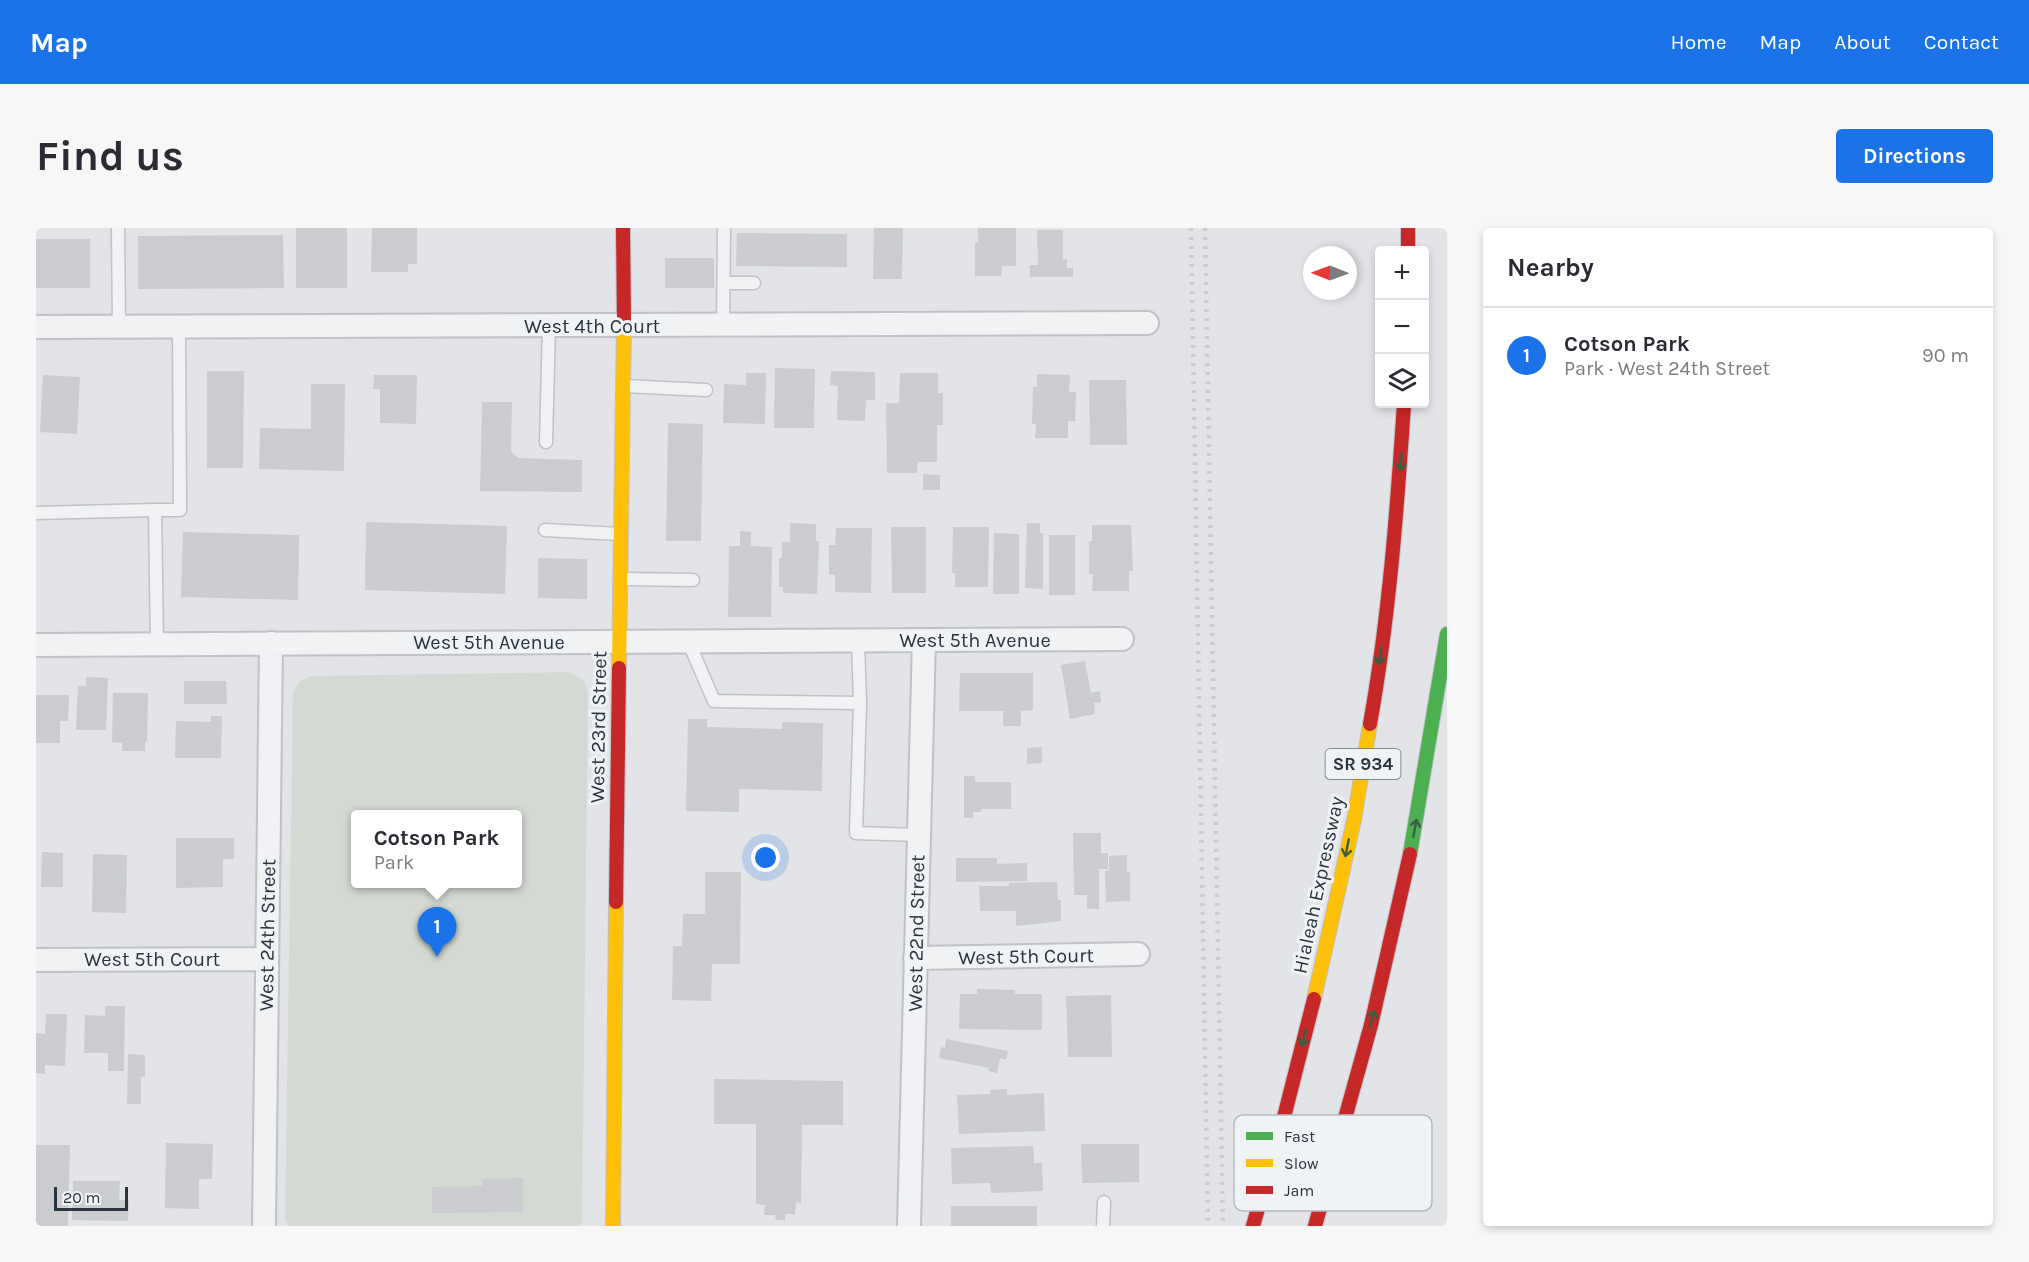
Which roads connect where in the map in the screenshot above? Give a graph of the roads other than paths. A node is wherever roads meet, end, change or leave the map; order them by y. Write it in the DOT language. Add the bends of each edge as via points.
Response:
graph roads {
  1 [pos="118,228"];
  2 [pos="623,228"];
  3 [pos="724,228"];
  4 [pos="1408,228"];
  5 [pos="1408,246"];
  6 [pos="724,283"];
  7 [pos="754,283"];
  8 [pos="1147,323"];
  9 [pos="549,326"];
  10 [pos="624,326"];
  11 [pos="723,326"];
  12 [pos="36,327"];
  13 [pos="119,327"];
  14 [pos="179,327"];
  15 [pos="623,386"];
  16 [pos="706,390"];
  17 [pos="1404,408"];
  18 [pos="546,442"];
  19 [pos="155,510"];
  20 [pos="36,513"];
  21 [pos="545,530"];
  22 [pos="621,534"];
  23 [pos="620,579"];
  24 [pos="693,580"];
  25 [pos="1447,634"];
  26 [pos="1122,639"];
  27 [pos="924,640"];
  28 [pos="858,641"];
  29 [pos="619,642"];
  30 [pos="688,642"];
  31 [pos="157,644"];
  32 [pos="271,644"];
  33 [pos="36,645"];
  34 [pos="860,703"];
  35 [pos="918,835"];
  36 [pos="1138,954"];
  37 [pos="915,958"];
  38 [pos="267,959"];
  39 [pos="36,960"];
  40 [pos="1286,1115"];
  41 [pos="1347,1115"];
  42 [pos="1104,1202"];
  43 [pos="1257,1211"];
  44 [pos="1319,1211"];
  45 [pos="264,1226"];
  46 [pos="613,1226"];
  47 [pos="909,1226"];
  48 [pos="1103,1226"];
  49 [pos="1253,1226"];
  50 [pos="1315,1226"];
  1 -- 13 [label="lane"];
  2 -- 10 [label="main road, West 23rd Street"];
  3 -- 6 [label="lane"];
  4 -- 5 [label="main road"];
  6 -- 7 [label="lane"];
  6 -- 11 [label="lane"];
  8 -- 11 [label="street, West 4th Court"];
  9 -- 10 [label="street, West 4th Court"];
  9 -- 14 [label="street, West 4th Court"];
  9 -- 18 [label="lane"];
  10 -- 11 [label="street, West 4th Court"];
  10 -- 15 [label="main road, West 23rd Street"];
  12 -- 13 [label="street, West 4th Court"];
  13 -- 14 [label="street, West 4th Court"];
  14 -- 19 [label="lane" via="180,510"];
  15 -- 16 [label="lane"];
  15 -- 22 [label="main road, West 23rd Street"];
  17 -- 40 [label="main road, Hialeah Expressway / SR 934, one-way" via="1389,594 1365,754 1333,920"];
  19 -- 20 [label="lane"];
  19 -- 31 [label="lane"];
  21 -- 22 [label="lane"];
  22 -- 23 [label="main road, West 23rd Street"];
  23 -- 24 [label="lane"];
  23 -- 29 [label="main road, West 23rd Street"];
  41 -- 25 [label="main road, SR 934, one-way" via="1388,958 1433,734"];
  26 -- 27 [label="street, West 5th Avenue"];
  27 -- 28 [label="street, West 5th Avenue"];
  27 -- 35 [label="street, West 22nd Street"];
  28 -- 30 [label="street, West 5th Avenue"];
  28 -- 34 [label="lane"];
  29 -- 30 [label="street, West 5th Avenue"];
  29 -- 32 [label="street, West 5th Avenue"];
  29 -- 46 [label="main road, West 23rd Street"];
  30 -- 34 [label="lane" via="714,701"];
  31 -- 32 [label="street, West 5th Avenue"];
  31 -- 33 [label="street, West 5th Avenue"];
  32 -- 38 [label="street, West 24th Street"];
  34 -- 35 [label="lane" via="856,833"];
  35 -- 37 [label="street, West 22nd Street"];
  36 -- 37 [label="street, West 5th Court"];
  37 -- 47 [label="street, West 22nd Street"];
  38 -- 39 [label="street, West 5th Court"];
  38 -- 45 [label="street, West 24th Street"];
  42 -- 48 [label="lane"];
  43 -- 49 [label="main road, Hialeah Expressway / SR 934, one-way"];
  50 -- 44 [label="main road, SR 934, one-way"];
}
